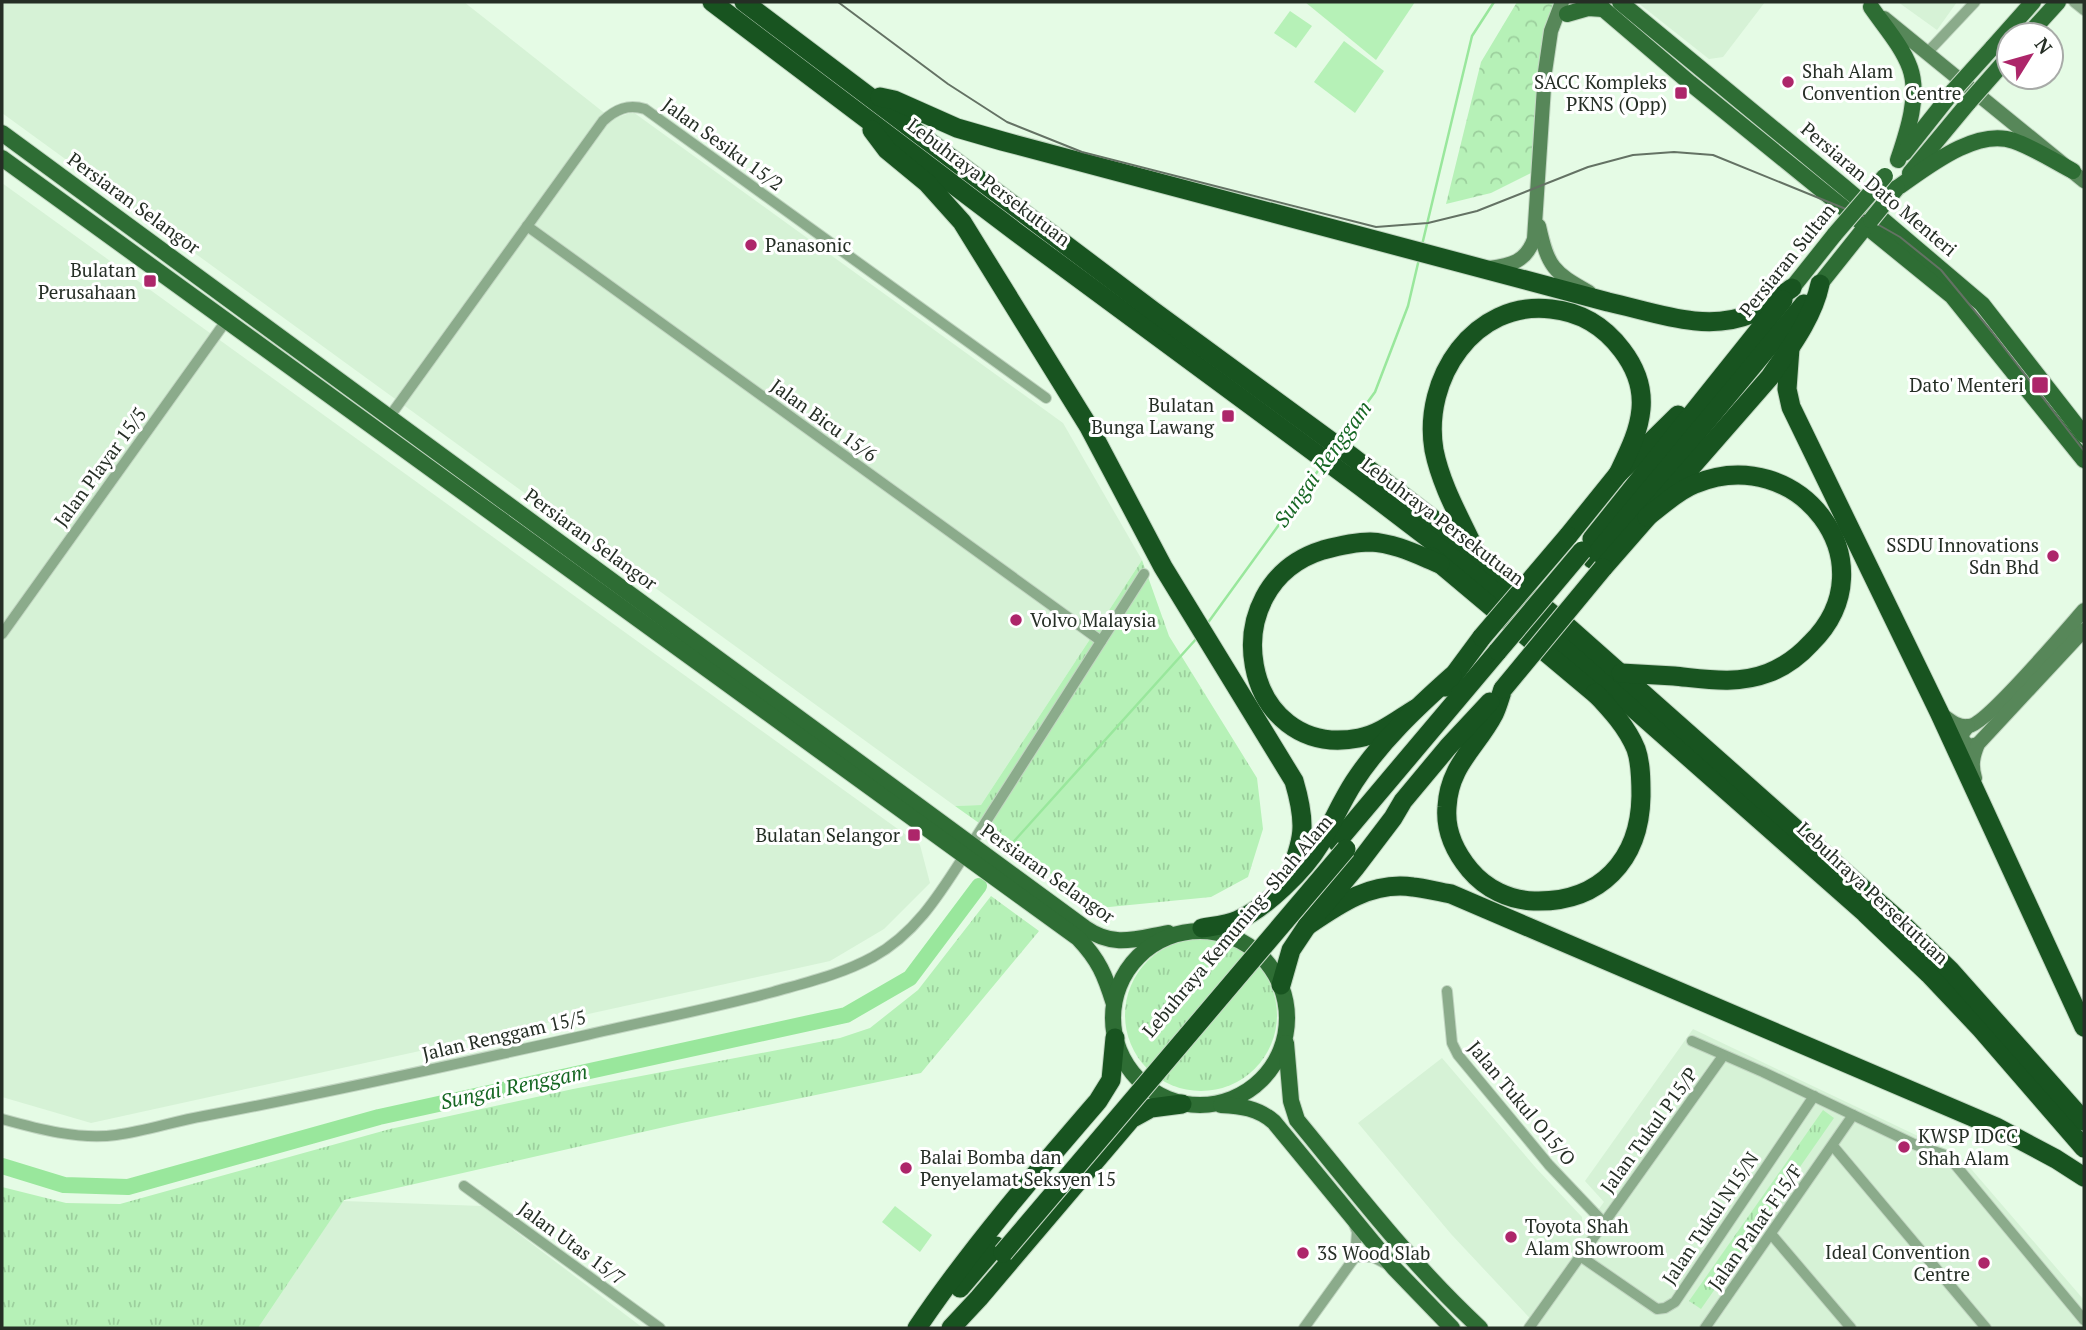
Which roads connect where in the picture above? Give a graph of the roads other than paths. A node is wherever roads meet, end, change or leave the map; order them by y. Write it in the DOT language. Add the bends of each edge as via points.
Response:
graph roads {
  1 [pos="712,2"];
  2 [pos="744,2"];
  3 [pos="1620,2"];
  4 [pos="1975,2"];
  5 [pos="2033,2"];
  6 [pos="2074,2"];
  7 [pos="1599,5"];
  8 [pos="2055,5"];
  9 [pos="1569,6"];
  10 [pos="1871,7"];
  11 [pos="2084,10"];
  12 [pos="2041,21"];
  13 [pos="1929,50"];
  14 [pos="1995,72"];
  15 [pos="862,101"];
  16 [pos="2,132"];
  17 [pos="2,158"];
  18 [pos="1898,160"];
  19 [pos="2078,176"];
  20 [pos="1897,188"];
  21 [pos="1536,214"];
  22 [pos="527,226"];
  23 [pos="1486,269"];
  24 [pos="1820,284"];
  25 [pos="1792,288"];
  26 [pos="1608,302"];
  27 [pos="226,321"];
  28 [pos="1790,348"];
  29 [pos="1735,363"];
  30 [pos="1046,398"];
  31 [pos="390,416"];
  32 [pos="2084,435"];
  33 [pos="2084,460"];
  34 [pos="1345,463"];
  35 [pos="1618,474"];
  36 [pos="1360,486"];
  37 [pos="1647,517"];
  38 [pos="1476,552"];
  39 [pos="1592,559"];
  40 [pos="1440,564"];
  41 [pos="1144,574"];
  42 [pos="2084,610"];
  43 [pos="2084,630"];
  44 [pos="2,634"];
  45 [pos="1101,641"];
  46 [pos="1503,654"];
  47 [pos="1621,673"];
  48 [pos="1452,676"];
  49 [pos="1503,689"];
  50 [pos="1595,693"];
  51 [pos="1415,709"];
  52 [pos="1939,712"];
  53 [pos="1968,726"];
  54 [pos="1658,729"];
  55 [pos="1978,744"];
  56 [pos="1396,772"];
  57 [pos="1403,801"];
  58 [pos="1986,812"];
  59 [pos="1367,824"];
  60 [pos="1342,845"];
  61 [pos="968,851"];
  62 [pos="1287,881"];
  63 [pos="1307,926"];
  64 [pos="1202,928"];
  65 [pos="1168,933"];
  66 [pos="1281,985"];
  67 [pos="1447,991"];
  68 [pos="1114,1004"];
  69 [pos="2084,1027"];
  70 [pos="1285,1037"];
  71 [pos="1115,1038"];
  72 [pos="1692,1041"];
  73 [pos="1723,1056"];
  74 [pos="1814,1096"];
  75 [pos="1182,1104"];
  76 [pos="1215,1104"];
  77 [pos="1853,1115"];
  78 [pos="2,1119"];
  79 [pos="2084,1121"];
  80 [pos="1833,1146"];
  81 [pos="2084,1147"];
  82 [pos="2084,1177"];
  83 [pos="464,1186"];
  84 [pos="1350,1213"];
  85 [pos="1604,1223"];
  86 [pos="1771,1234"];
  87 [pos="1000,1250"];
  88 [pos="1580,1256"];
  89 [pos="1355,1257"];
  90 [pos="1394,1268"];
  91 [pos="2084,1320"];
  92 [pos="1710,1326"];
  93 [pos="660,1328"];
  94 [pos="917,1328"];
  95 [pos="924,1328"];
  96 [pos="944,1328"];
  97 [pos="951,1328"];
  98 [pos="1304,1328"];
  99 [pos="1452,1328"];
  100 [pos="1480,1328"];
  101 [pos="1529,1328"];
  102 [pos="1851,1328"];
  103 [pos="1986,1328"];
  1 -- 15 [label="highway, Lebuhraya Persekutuan"];
  2 -- 15 [label="highway, Lebuhraya Persekutuan"];
  3 -- 32 [label="main road, Persiaran Dato Menteri" via="1982,304"];
  4 -- 13 [label="street"];
  5 -- 18 [label="main road, Persiaran Sultan, bridge"];
  6 -- 11 [label="street"];
  7 -- 9 [label="main road"];
  7 -- 33 [label="main road, Persiaran Dato Menteri, bridge" via="1952,296"];
  8 -- 12 [label="main road"];
  9 -- 21 [label="main road" via="1551,41 1545,72"];
  10 -- 13 [label="main road"];
  10 -- 18 [label="main road" via="1902,52 1913,80"];
  13 -- 19 [label="main road"];
  14 -- 20 [label="main road, Persiaran Sultan, bridge"];
  15 -- 23 [label="highway" via="894,100 957,128"];
  15 -- 34 [label="highway, Lebuhraya Persekutuan" via="1142,302"];
  15 -- 62 [label="highway" via="887,150 927,183 962,222 1089,427 1163,567 1294,781 1303,830"];
  16 -- 31 [label="main road, Persiaran Selangor"];
  17 -- 27 [label="main road, Persiaran Selangor"];
  18 -- 25 [label="main road, Persiaran Sultan, bridge"];
  19 -- 20 [label="main road" via="2012,140 1985,140 1951,150"];
  20 -- 24 [label="main road, Persiaran Sultan, bridge"];
  21 -- 23 [label="main road" via="1529,252 1513,264"];
  21 -- 26 [label="main road" via="1549,262 1560,276"];
  22 -- 30 [label="street, Jalan Sesiku 15/2" via="603,121 625,107 645,109"];
  22 -- 31 [label="street, Jalan Sesiku 15/2"];
  22 -- 45 [label="street, Jalan Bicu 15/6"];
  23 -- 26 [label="highway"];
  24 -- 28 [label="highway"];
  24 -- 39 [label="highway, Persiaran Sultan"];
  25 -- 26 [label="highway" via="1753,313 1707,323"];
  25 -- 29 [label="highway, Persiaran Sultan"];
  27 -- 44 [label="street, Jalan Playar 15/5"];
  27 -- 61 [label="main road, Persiaran Selangor"];
  28 -- 37 [label="highway"];
  28 -- 52 [label="highway" via="1787,389 1791,407"];
  29 -- 35 [label="highway"];
  29 -- 39 [label="highway, Persiaran Sultan"];
  31 -- 61 [label="main road, Persiaran Selangor"];
  34 -- 36 [label="highway, Lebuhraya Persekutuan"];
  34 -- 38 [label="highway, Lebuhraya Persekutuan"];
  35 -- 38 [label="highway" via="1637,432 1642,407 1639,380 1612,336 1568,311 1535,307 1500,315 1473,334 1449,363 1438,386 1433,416 1434,448 1442,479"];
  35 -- 48 [label="highway, bridge"];
  36 -- 40 [label="highway" via="1382,517"];
  36 -- 54 [label="highway, Lebuhraya Persekutuan" via="1521,609"];
  37 -- 39 [label="highway"];
  37 -- 47 [label="highway" via="1694,484 1733,474 1770,480 1799,493 1831,529 1841,583 1832,617 1817,638 1799,656 1768,673 1702,681"];
  38 -- 47 [label="highway, Lebuhraya Persekutuan"];
  39 -- 46 [label="highway, Lebuhraya Kemuning–Shah Alam"];
  39 -- 49 [label="highway, bridge"];
  40 -- 50 [label="highway"];
  40 -- 51 [label="highway" via="1400,547 1371,542 1312,554 1276,578 1264,595 1252,634 1251,654 1262,693 1287,722 1307,734 1329,740 1361,738"];
  41 -- 45 [label="street"];
  42 -- 53 [label="main road" via="2009,693 1980,721"];
  43 -- 55 [label="main road"];
  45 -- 61 [label="street"];
  46 -- 56 [label="highway, Lebuhraya Kemuning–Shah Alam"];
  46 -- 59 [label="highway, Lebuhraya Kemuning–Shah Alam"];
  47 -- 79 [label="highway, Lebuhraya Persekutuan" via="1894,916 1959,980"];
  48 -- 51 [label="highway"];
  48 -- 56 [label="highway" via="1404,743"];
  49 -- 50 [label="highway" via="1494,714 1450,784 1449,832 1460,859 1478,880 1496,892 1531,901 1566,898 1612,874 1630,849 1640,820 1637,751 1617,716"];
  49 -- 57 [label="highway"];
  50 -- 54 [label="highway" via="1622,715"];
  51 -- 62 [label="highway" via="1353,783 1319,845"];
  52 -- 53 [label="main road"];
  52 -- 58 [label="highway"];
  53 -- 55 [label="main road" via="1963,741 1969,746"];
  54 -- 81 [label="highway, Lebuhraya Persekutuan" via="1929,974"];
  55 -- 58 [label="main road" via="1972,769"];
  56 -- 60 [label="highway, Lebuhraya Kemuning–Shah Alam"];
  57 -- 59 [label="highway"];
  57 -- 63 [label="highway"];
  58 -- 69 [label="highway"];
  59 -- 60 [label="highway, Lebuhraya Kemuning–Shah Alam"];
  60 -- 87 [label="highway, Lebuhraya Kemuning–Shah Alam"];
  61 -- 65 [label="main road, Persiaran Selangor" via="1104,939 1121,942"];
  61 -- 68 [label="main road, Persiaran Selangor" via="1078,937 1102,968"];
  61 -- 78 [label="street, Jalan Renggam 15/5" via="930,909 899,939 873,957 827,977 483,1058 117,1135 55,1132"];
  62 -- 64 [label="highway" via="1264,904 1236,921"];
  63 -- 66 [label="highway" via="1291,950"];
  63 -- 82 [label="highway" via="1355,895 1375,889 1413,887 1451,894 1996,1127"];
  64 -- 65 [label="main road"];
  64 -- 66 [label="main road" via="1235,936 1263,956"];
  65 -- 68 [label="main road" via="1135,962"];
  66 -- 70 [label="main road" via="1287,1011"];
  67 -- 85 [label="street, Jalan Tukul O15/O" via="1451,1043 1458,1055 1549,1166"];
  68 -- 71 [label="main road"];
  70 -- 76 [label="main road" via="1265,1076 1241,1094"];
  70 -- 100 [label="main road" via="1297,1120 1411,1259"];
  71 -- 75 [label="main road" via="1136,1076"];
  71 -- 94 [label="highway" via="1111,1080 1098,1101 987,1233"];
  72 -- 73 [label="street"];
  73 -- 74 [label="street"];
  73 -- 85 [label="street, Jalan Tukul P15/P"];
  74 -- 77 [label="street"];
  74 -- 88 [label="street, Jalan Tukul N15/N" via="1675,1302 1657,1309"];
  75 -- 76 [label="main road"];
  75 -- 97 [label="highway" via="1151,1108 1131,1119"];
  76 -- 84 [label="main road" via="1264,1113"];
  77 -- 80 [label="street, Jalan Pahat F15/F"];
  77 -- 91 [label="street" via="1948,1156"];
  80 -- 86 [label="street, Jalan Pahat F15/F"];
  80 -- 103 [label="street"];
  83 -- 93 [label="street, Jalan Utas 15/7"];
  84 -- 89 [label="street" via="1357,1232"];
  84 -- 90 [label="main road"];
  85 -- 88 [label="street, Jalan Tukul P15/P"];
  86 -- 92 [label="street, Jalan Pahat F15/F"];
  86 -- 102 [label="street"];
  87 -- 95 [label="highway, Lebuhraya Kemuning–Shah Alam"];
  87 -- 96 [label="highway, Lebuhraya Kemuning–Shah Alam"];
  88 -- 101 [label="street, Jalan Tukul P15/P"];
  89 -- 90 [label="street" via="1373,1257"];
  89 -- 98 [label="street"];
  90 -- 99 [label="main road"];
}
